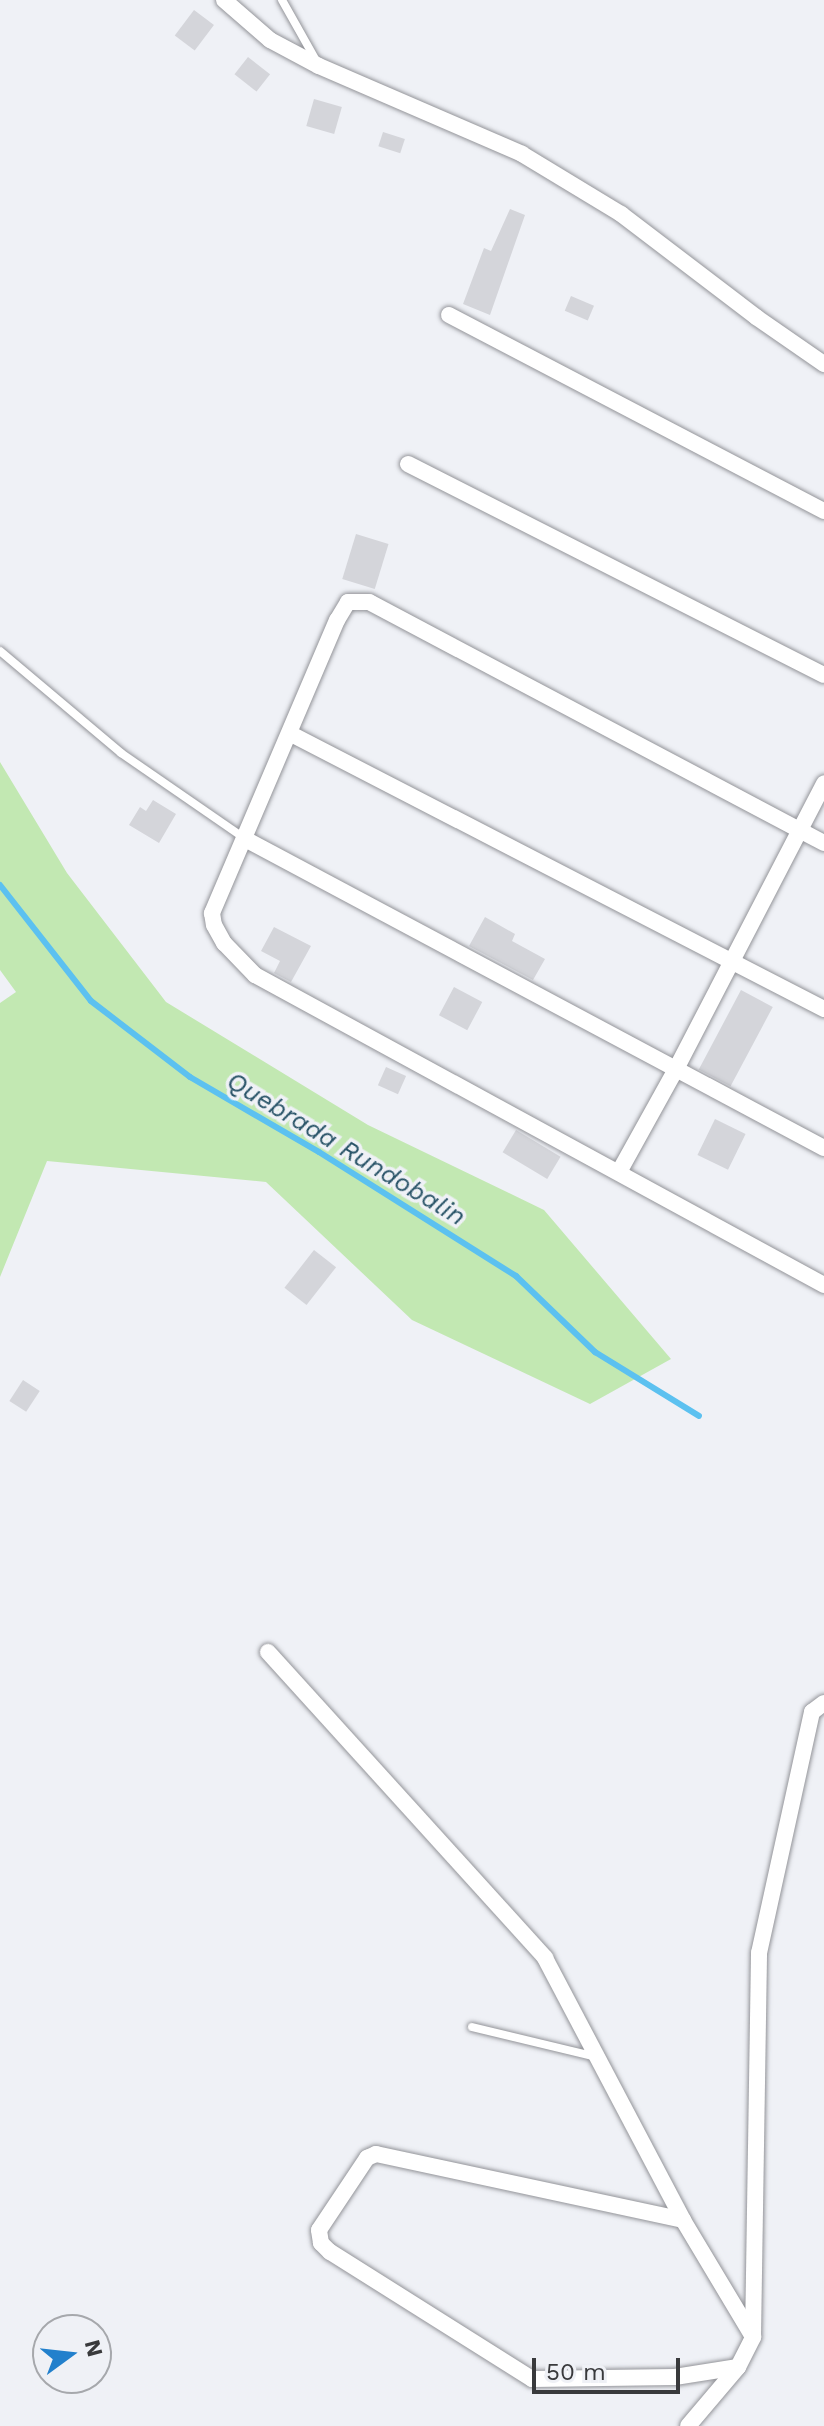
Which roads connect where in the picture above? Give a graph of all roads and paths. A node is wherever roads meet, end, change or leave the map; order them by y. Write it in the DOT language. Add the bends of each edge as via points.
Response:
graph roads {
  1 [pos="224,0"];
  2 [pos="282,0"];
  3 [pos="319,66"];
  4 [pos="449,315"];
  5 [pos="824,364"];
  6 [pos="408,464"];
  7 [pos="824,511"];
  8 [pos="0,651"];
  9 [pos="824,675"];
  10 [pos="291,734"];
  11 [pos="824,783"];
  12 [pos="798,829"];
  13 [pos="245,839"];
  14 [pos="824,843"];
  15 [pos="731,962"];
  16 [pos="824,1009"];
  17 [pos="675,1071"];
  18 [pos="824,1148"];
  19 [pos="619,1172"];
  20 [pos="824,1285"];
  21 [pos="268,1652"];
  22 [pos="824,1703"];
  23 [pos="472,2027"];
  24 [pos="598,2057"];
  25 [pos="683,2220"];
  26 [pos="753,2337"];
  27 [pos="738,2367"];
  28 [pos="688,2426"];
  1 -- 3 [label="street" via="270,40"];
  2 -- 3 [label="lane"];
  3 -- 5 [label="street" via="522,154 621,214"];
  4 -- 7 [label="street"];
  6 -- 9 [label="street"];
  8 -- 13 [label="lane" via="121,753"];
  10 -- 12 [label="street" via="337,620 348,602 369,602"];
  10 -- 13 [label="street"];
  10 -- 15 [label="street"];
  11 -- 12 [label="street"];
  12 -- 14 [label="street"];
  12 -- 15 [label="street"];
  13 -- 17 [label="street"];
  13 -- 19 [label="street" via="212,913 224,943 255,975"];
  15 -- 16 [label="street"];
  15 -- 17 [label="street"];
  17 -- 18 [label="street"];
  17 -- 19 [label="street"];
  19 -- 20 [label="street"];
  21 -- 24 [label="street" via="545,1958"];
  22 -- 26 [label="street" via="812,1712 759,1953"];
  23 -- 24 [label="lane"];
  24 -- 25 [label="street"];
  25 -- 26 [label="street"];
  25 -- 27 [label="street" via="376,2154 367,2158 319,2230 321,2243 330,2252 532,2379 675,2377"];
  26 -- 27 [label="street"];
  27 -- 28 [label="street"];
}
